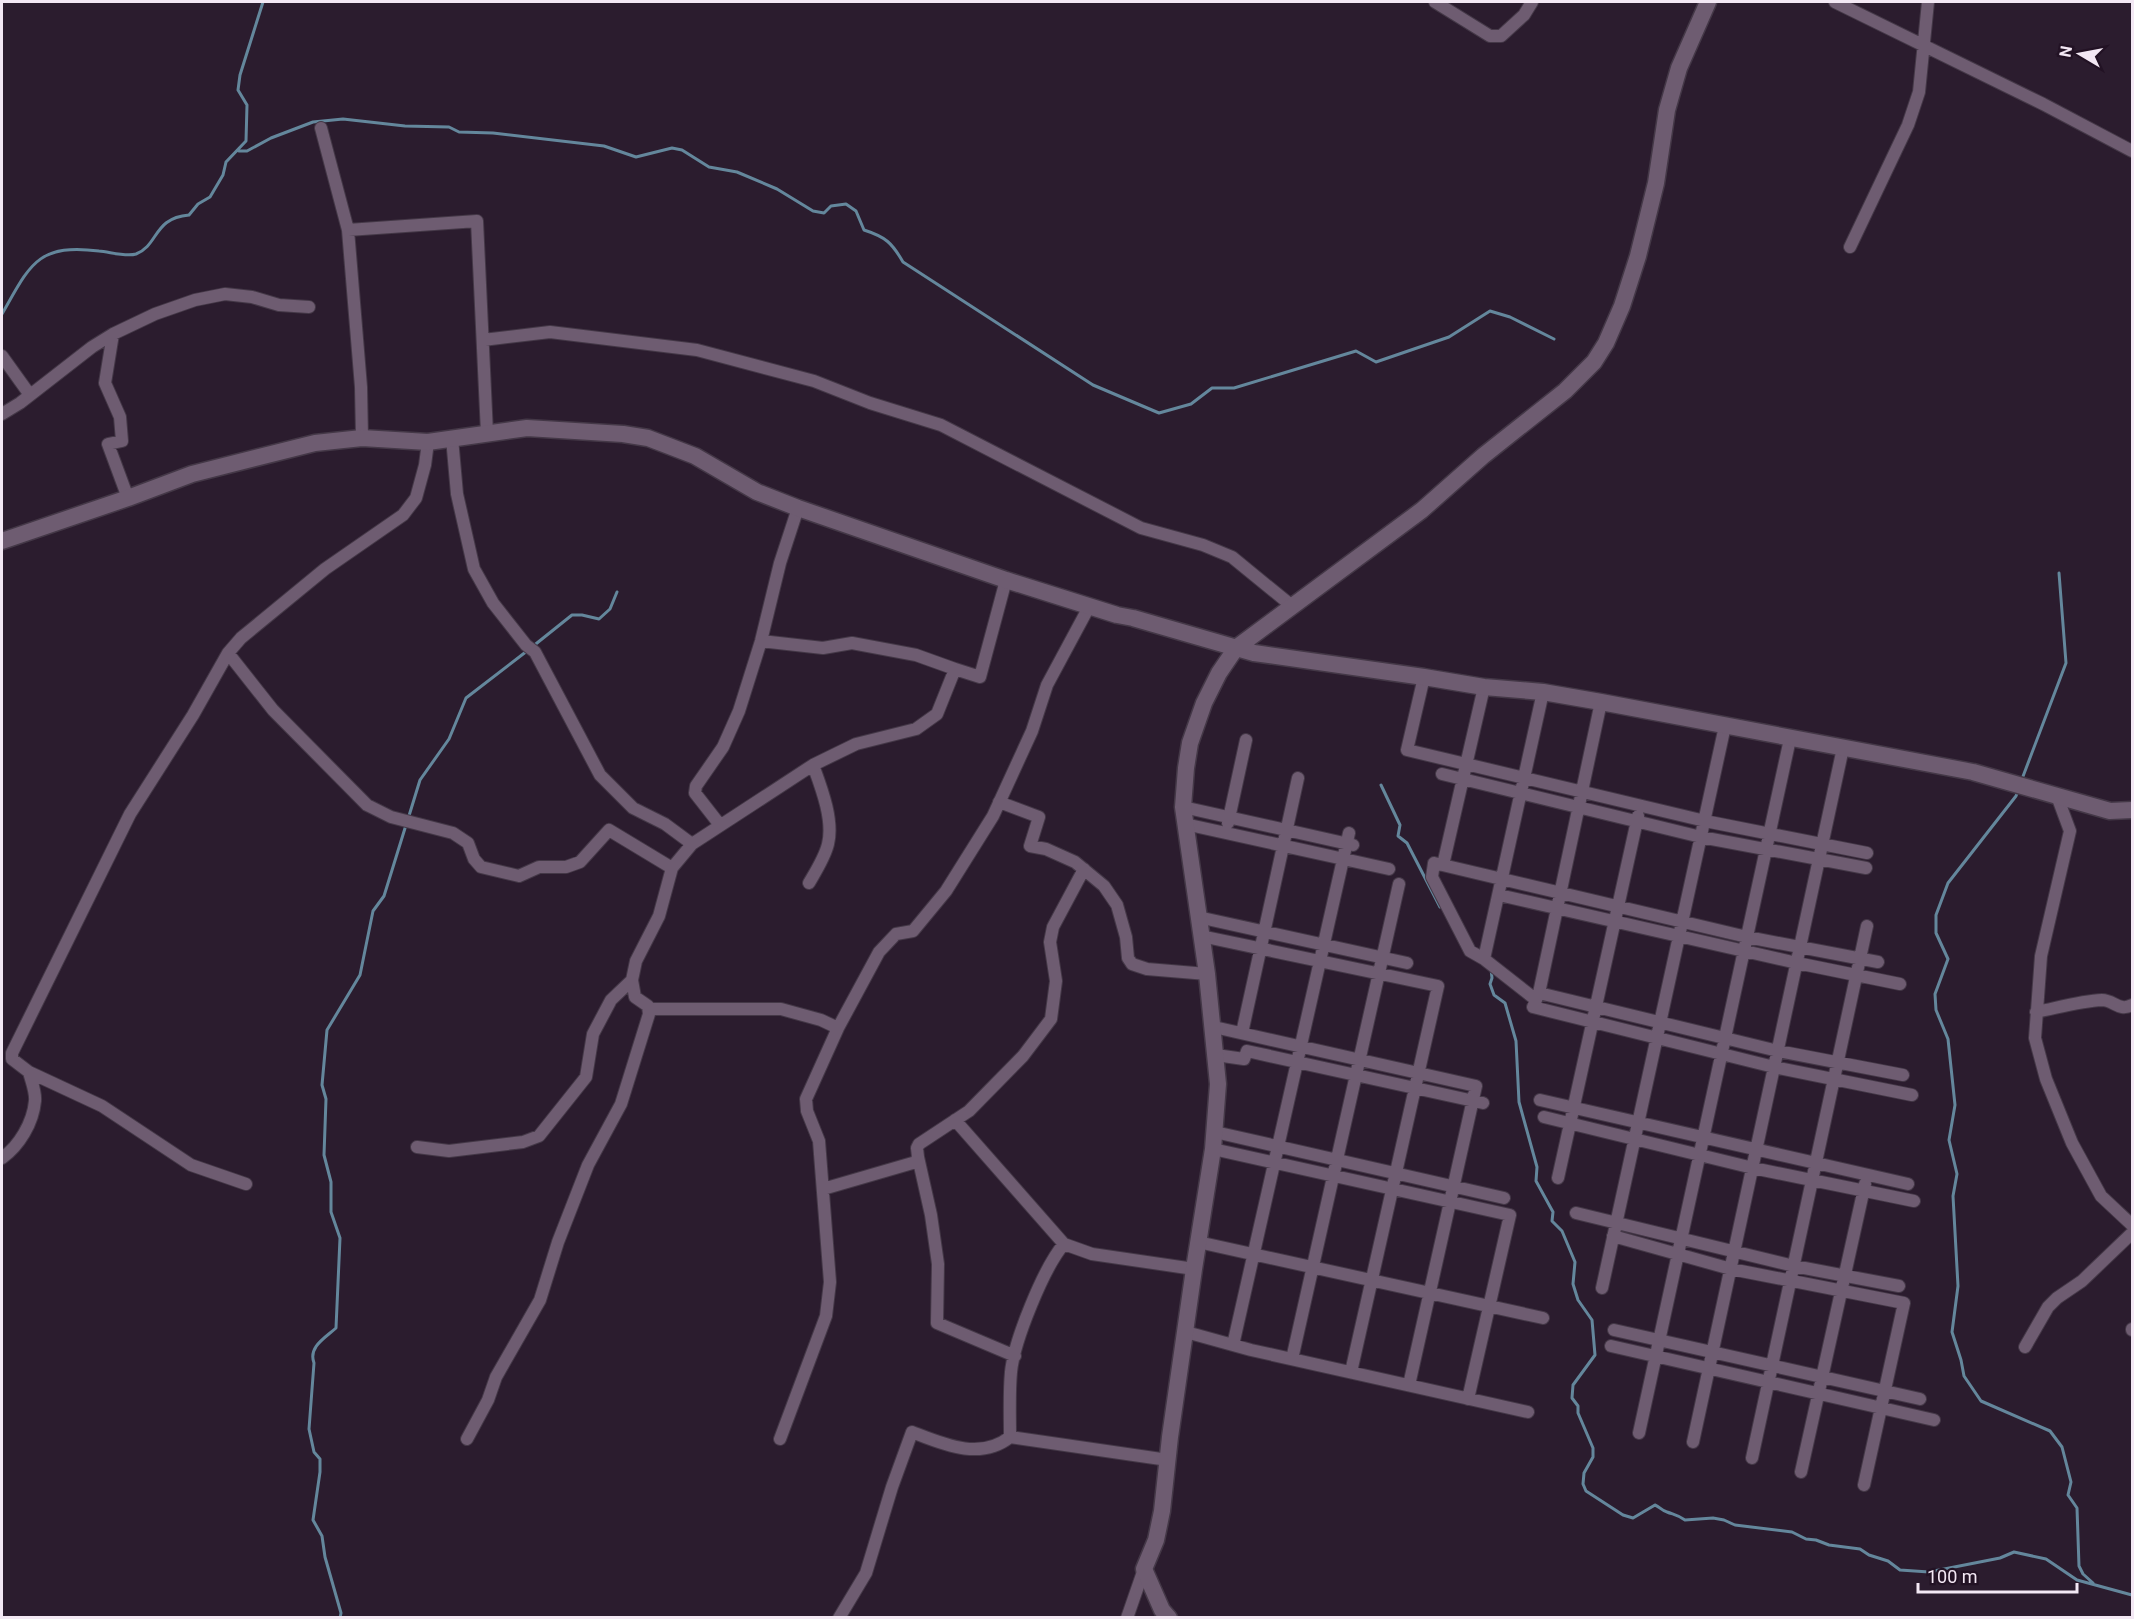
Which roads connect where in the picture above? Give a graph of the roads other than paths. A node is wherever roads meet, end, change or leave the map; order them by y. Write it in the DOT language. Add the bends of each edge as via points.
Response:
graph roads {
  1 [pos="1435,2"];
  2 [pos="1532,2"];
  3 [pos="1708,2"];
  4 [pos="1835,2"];
  5 [pos="1928,2"];
  6 [pos="1924,45"];
  7 [pos="321,128"];
  8 [pos="2133,151"];
  9 [pos="348,230"];
  10 [pos="1850,247"];
  11 [pos="309,307"];
  12 [pos="113,334"];
  13 [pos="483,340"];
  14 [pos="2,356"];
  15 [pos="30,395"];
  16 [pos="2,414"];
  17 [pos="487,433"];
  18 [pos="362,438"];
  19 [pos="452,438"];
  20 [pos="428,442"];
  21 [pos="128,498"];
  22 [pos="798,508"];
  23 [pos="2,541"];
  24 [pos="1006,580"];
  25 [pos="1090,605"];
  26 [pos="1292,606"];
  27 [pos="761,641"];
  28 [pos="1236,648"];
  29 [pos="228,652"];
  30 [pos="955,669"];
  31 [pos="1424,676"];
  32 [pos="1484,687"];
  33 [pos="1543,692"];
  34 [pos="1601,702"];
  35 [pos="1725,726"];
  36 [pos="1790,739"];
  37 [pos="1246,740"];
  38 [pos="1843,748"];
  39 [pos="1466,764"];
  40 [pos="813,765"];
  41 [pos="1442,774"];
  42 [pos="1298,778"];
  43 [pos="1524,778"];
  44 [pos="1463,779"];
  45 [pos="1582,792"];
  46 [pos="1521,793"];
  47 [pos="2057,796"];
  48 [pos="999,802"];
  49 [pos="1640,806"];
  50 [pos="1578,807"];
  51 [pos="2133,810"];
  52 [pos="1184,816"];
  53 [pos="1229,817"];
  54 [pos="1705,821"];
  55 [pos="1637,822"];
  56 [pos="720,825"];
  57 [pos="1287,830"];
  58 [pos="1225,833"];
  59 [pos="1769,834"];
  60 [pos="1701,837"];
  61 [pos="692,844"];
  62 [pos="1822,844"];
  63 [pos="1283,846"];
  64 [pos="1766,850"];
  65 [pos="1867,853"];
  66 [pos="1343,859"];
  67 [pos="1819,860"];
  68 [pos="1443,865"];
  69 [pos="672,868"];
  70 [pos="1866,868"];
  71 [pos="1083,869"];
  72 [pos="1389,869"];
  73 [pos="1502,879"];
  74 [pos="809,883"];
  75 [pos="1399,884"];
  76 [pos="1560,893"];
  77 [pos="1499,895"];
  78 [pos="1618,907"];
  79 [pos="1557,908"];
  80 [pos="1198,917"];
  81 [pos="1615,921"];
  82 [pos="1682,922"];
  83 [pos="1868,926"];
  84 [pos="1264,932"];
  85 [pos="1201,936"];
  86 [pos="1679,936"];
  87 [pos="1747,937"];
  88 [pos="1324,945"];
  89 [pos="1800,947"];
  90 [pos="1260,949"];
  91 [pos="1744,951"];
  92 [pos="1382,958"];
  93 [pos="1484,959"];
  94 [pos="1860,959"];
  95 [pos="1320,961"];
  96 [pos="1878,962"];
  97 [pos="1407,963"];
  98 [pos="1797,963"];
  99 [pos="1207,974"];
  100 [pos="1379,974"];
  101 [pos="1857,975"];
  102 [pos="632,980"];
  103 [pos="1900,984"];
  104 [pos="1537,996"];
  105 [pos="2133,1005"];
  106 [pos="1596,1007"];
  107 [pos="649,1009"];
  108 [pos="2036,1012"];
  109 [pos="1593,1022"];
  110 [pos="1660,1023"];
  111 [pos="1214,1027"];
  112 [pos="838,1028"];
  113 [pos="1242,1033"];
  114 [pos="1657,1037"];
  115 [pos="1725,1038"];
  116 [pos="1301,1046"];
  117 [pos="1778,1051"];
  118 [pos="1721,1053"];
  119 [pos="1216,1055"];
  120 [pos="1359,1060"];
  121 [pos="1297,1062"];
  122 [pos="1838,1063"];
  123 [pos="1774,1066"];
  124 [pos="29,1072"];
  125 [pos="1418,1073"];
  126 [pos="1356,1075"];
  127 [pos="1903,1075"];
  128 [pos="1834,1079"];
  129 [pos="1415,1088"];
  130 [pos="1912,1095"];
  131 [pos="1540,1100"];
  132 [pos="1478,1102"];
  133 [pos="1574,1108"];
  134 [pos="1544,1117"];
  135 [pos="955,1120"];
  136 [pos="1638,1123"];
  137 [pos="1570,1124"];
  138 [pos="1703,1138"];
  139 [pos="1635,1139"];
  140 [pos="1214,1141"];
  141 [pos="1278,1147"];
  142 [pos="417,1148"];
  143 [pos="1756,1150"];
  144 [pos="1699,1155"];
  145 [pos="918,1157"];
  146 [pos="2,1158"];
  147 [pos="1337,1160"];
  148 [pos="1275,1162"];
  149 [pos="1816,1163"];
  150 [pos="1752,1168"];
  151 [pos="1396,1173"];
  152 [pos="1867,1175"];
  153 [pos="1333,1176"];
  154 [pos="1558,1178"];
  155 [pos="1812,1180"];
  156 [pos="246,1184"];
  157 [pos="1908,1184"];
  158 [pos="1454,1187"];
  159 [pos="823,1189"];
  160 [pos="1392,1189"];
  161 [pos="1864,1190"];
  162 [pos="1504,1198"];
  163 [pos="1914,1201"];
  164 [pos="1450,1202"];
  165 [pos="1576,1214"];
  166 [pos="1616,1223"];
  167 [pos="2133,1225"];
  168 [pos="2133,1233"];
  169 [pos="1613,1236"];
  170 [pos="1681,1239"];
  171 [pos="1198,1242"];
  172 [pos="1064,1244"];
  173 [pos="1734,1252"];
  174 [pos="1254,1254"];
  175 [pos="1678,1254"];
  176 [pos="1794,1266"];
  177 [pos="1312,1267"];
  178 [pos="1194,1269"];
  179 [pos="1731,1269"];
  180 [pos="1845,1276"];
  181 [pos="1372,1280"];
  182 [pos="1791,1281"];
  183 [pos="1899,1286"];
  184 [pos="1602,1288"];
  185 [pos="1841,1291"];
  186 [pos="1430,1293"];
  187 [pos="1489,1306"];
  188 [pos="1543,1318"];
  189 [pos="1614,1330"];
  190 [pos="1186,1332"];
  191 [pos="1659,1340"];
  192 [pos="1233,1345"];
  193 [pos="1611,1346"];
  194 [pos="2025,1347"];
  195 [pos="1713,1352"];
  196 [pos="1015,1356"];
  197 [pos="1656,1356"];
  198 [pos="1292,1359"];
  199 [pos="1772,1366"];
  200 [pos="1709,1368"];
  201 [pos="1351,1372"];
  202 [pos="1822,1377"];
  203 [pos="1768,1382"];
  204 [pos="1409,1385"];
  205 [pos="1884,1391"];
  206 [pos="1819,1393"];
  207 [pos="1468,1399"];
  208 [pos="1920,1399"];
  209 [pos="1881,1407"];
  210 [pos="1528,1412"];
  211 [pos="1934,1420"];
  212 [pos="1638,1433"];
  213 [pos="1010,1437"];
  214 [pos="467,1439"];
  215 [pos="780,1439"];
  216 [pos="1693,1442"];
  217 [pos="1752,1458"];
  218 [pos="1168,1460"];
  219 [pos="1801,1472"];
  220 [pos="1864,1485"];
  221 [pos="1144,1569"];
  222 [pos="838,1617"];
  223 [pos="1127,1617"];
  224 [pos="1169,1617"];
  1 -- 2 [label="street" via="1490,36 1502,36"];
  3 -- 26 [label="street" via="1679,68 1667,110 1656,183 1638,256 1622,306 1594,362 1565,391 1422,510"];
  4 -- 6 [label="street"];
  5 -- 6 [label="street"];
  6 -- 8 [label="street"];
  6 -- 10 [label="street" via="1920,92 1908,126"];
  7 -- 9 [label="street"];
  9 -- 13 [label="street" via="477,221"];
  9 -- 18 [label="street"];
  11 -- 12 [label="street" via="225,294 155,314"];
  12 -- 15 [label="street"];
  12 -- 21 [label="street" via="105,382 120,417 122,441 108,444"];
  13 -- 17 [label="street"];
  13 -- 26 [label="street" via="550,332 697,350 814,381 941,425 1141,528 1203,544 1232,557"];
  14 -- 15 [label="street"];
  15 -- 16 [label="street"];
  17 -- 19 [label="street"];
  17 -- 22 [label="street" via="527,429 648,438 695,456 758,492"];
  18 -- 20 [label="street"];
  18 -- 21 [label="street" via="315,443 192,474"];
  19 -- 20 [label="street"];
  19 -- 61 [label="street" via="458,494 474,570 493,603 531,649 600,775 633,808 665,824"];
  20 -- 29 [label="street" via="416,498 403,515 325,569"];
  21 -- 23 [label="street"];
  22 -- 24 [label="street"];
  22 -- 27 [label="street"];
  24 -- 25 [label="street"];
  24 -- 30 [label="street" via="980,677"];
  25 -- 28 [label="street"];
  25 -- 48 [label="street" via="1047,685 1032,731"];
  26 -- 28 [label="street"];
  27 -- 30 [label="street" via="823,648 852,643 916,655"];
  27 -- 56 [label="street" via="723,747 696,786 695,793"];
  28 -- 31 [label="street"];
  28 -- 52 [label="street" via="1209,693 1190,743"];
  29 -- 69 [label="street" via="273,710 367,805 391,817 453,833 468,843 481,867 519,876 539,867 566,867 580,862 609,830"];
  29 -- 124 [label="street" via="194,715 130,814 30,1014 12,1053 12,1059"];
  30 -- 40 [label="street" via="937,714 916,729 856,744"];
  31 -- 32 [label="street"];
  31 -- 39 [label="street" via="1407,750"];
  32 -- 33 [label="street"];
  32 -- 39 [label="street"];
  33 -- 34 [label="street"];
  33 -- 43 [label="street"];
  34 -- 35 [label="street"];
  34 -- 45 [label="street"];
  35 -- 36 [label="street"];
  35 -- 54 [label="street"];
  36 -- 38 [label="street"];
  36 -- 59 [label="street"];
  37 -- 53 [label="street"];
  38 -- 47 [label="street" via="1973,772"];
  38 -- 62 [label="street"];
  39 -- 43 [label="street"];
  39 -- 44 [label="street"];
  40 -- 56 [label="street"];
  40 -- 74 [label="street" via="824,794 830,833 828,846"];
  41 -- 44 [label="street"];
  42 -- 57 [label="street"];
  43 -- 45 [label="street"];
  43 -- 46 [label="street"];
  44 -- 46 [label="street"];
  44 -- 68 [label="street"];
  45 -- 49 [label="street"];
  45 -- 50 [label="street"];
  46 -- 50 [label="street"];
  46 -- 73 [label="street"];
  47 -- 51 [label="street" via="2110,810"];
  47 -- 108 [label="street" via="2070,831 2041,956"];
  48 -- 71 [label="street" via="1040,817 1030,846 1046,849"];
  48 -- 112 [label="street" via="946,891 913,931 896,934 879,952"];
  49 -- 54 [label="street"];
  49 -- 55 [label="street"];
  50 -- 55 [label="street"];
  50 -- 76 [label="street"];
  52 -- 53 [label="street"];
  52 -- 58 [label="street"];
  52 -- 80 [label="street"];
  53 -- 57 [label="street"];
  53 -- 58 [label="street"];
  54 -- 59 [label="street"];
  54 -- 60 [label="street"];
  55 -- 60 [label="street"];
  55 -- 78 [label="street"];
  56 -- 61 [label="street"];
  57 -- 63 [label="street"];
  57 -- 66 [label="street" via="1350,841"];
  58 -- 63 [label="street"];
  59 -- 62 [label="street"];
  59 -- 64 [label="street"];
  60 -- 64 [label="street"];
  60 -- 82 [label="street"];
  61 -- 69 [label="street"];
  62 -- 65 [label="street"];
  62 -- 67 [label="street"];
  63 -- 66 [label="street"];
  63 -- 84 [label="street"];
  64 -- 67 [label="street"];
  64 -- 87 [label="street"];
  66 -- 72 [label="street"];
  66 -- 88 [label="street"];
  67 -- 70 [label="street"];
  67 -- 89 [label="street"];
  68 -- 73 [label="street"];
  68 -- 93 [label="street" via="1434,863 1432,877 1470,951"];
  69 -- 102 [label="street" via="659,916 636,961"];
  71 -- 99 [label="street" via="1104,885 1117,905 1132,964"];
  71 -- 135 [label="street" via="1053,927 1050,942 1056,981 1051,1019 1023,1056 969,1111"];
  73 -- 76 [label="street"];
  73 -- 77 [label="street"];
  75 -- 92 [label="street"];
  76 -- 78 [label="street"];
  76 -- 79 [label="street"];
  77 -- 79 [label="street"];
  77 -- 93 [label="street"];
  78 -- 81 [label="street"];
  78 -- 82 [label="street"];
  79 -- 81 [label="street"];
  79 -- 104 [label="street"];
  80 -- 84 [label="street"];
  80 -- 85 [label="street"];
  81 -- 86 [label="street"];
  81 -- 106 [label="street"];
  82 -- 86 [label="street"];
  82 -- 87 [label="street"];
  83 -- 94 [label="street"];
  84 -- 88 [label="street"];
  84 -- 90 [label="street"];
  85 -- 90 [label="street"];
  85 -- 99 [label="street"];
  86 -- 91 [label="street"];
  86 -- 110 [label="street"];
  87 -- 89 [label="street"];
  87 -- 91 [label="street"];
  88 -- 92 [label="street"];
  88 -- 95 [label="street"];
  89 -- 94 [label="street"];
  89 -- 98 [label="street"];
  90 -- 95 [label="street"];
  90 -- 113 [label="street"];
  91 -- 98 [label="street"];
  91 -- 115 [label="street"];
  92 -- 97 [label="street"];
  92 -- 100 [label="street"];
  93 -- 104 [label="street"];
  94 -- 96 [label="street"];
  94 -- 101 [label="street"];
  95 -- 100 [label="street"];
  95 -- 116 [label="street"];
  98 -- 101 [label="street"];
  98 -- 117 [label="street"];
  99 -- 111 [label="street"];
  100 -- 120 [label="street"];
  100 -- 125 [label="street" via="1438,986"];
  101 -- 103 [label="street"];
  101 -- 122 [label="street"];
  102 -- 107 [label="street" via="635,997"];
  102 -- 142 [label="street" via="611,1000 593,1034 586,1077 539,1136 523,1142 449,1151"];
  104 -- 106 [label="street"];
  104 -- 109 [label="street" via="1533,1007"];
  105 -- 108 [label="street" via="2120,1008 2104,1000"];
  106 -- 109 [label="street"];
  106 -- 110 [label="street"];
  107 -- 112 [label="street" via="781,1008"];
  107 -- 214 [label="street" via="621,1104 588,1165 540,1300 496,1377"];
  108 -- 167 [label="street" via="2035,1038 2046,1079 2072,1143 2101,1196"];
  109 -- 114 [label="street"];
  109 -- 133 [label="street"];
  110 -- 114 [label="street"];
  110 -- 115 [label="street"];
  111 -- 113 [label="street"];
  111 -- 119 [label="street"];
  112 -- 159 [label="street" via="806,1099 819,1141"];
  113 -- 116 [label="street"];
  114 -- 118 [label="street"];
  114 -- 136 [label="street"];
  115 -- 117 [label="street"];
  115 -- 118 [label="street"];
  116 -- 120 [label="street"];
  116 -- 121 [label="street"];
  117 -- 122 [label="street"];
  117 -- 123 [label="street"];
  118 -- 123 [label="street"];
  118 -- 138 [label="street"];
  119 -- 121 [label="street" via="1244,1059 1247,1051"];
  119 -- 140 [label="street"];
  120 -- 125 [label="street"];
  120 -- 126 [label="street"];
  121 -- 126 [label="street"];
  121 -- 141 [label="street"];
  122 -- 127 [label="street"];
  122 -- 128 [label="street"];
  123 -- 128 [label="street"];
  123 -- 143 [label="street"];
  124 -- 146 [label="street" via="35,1100 26,1130 13,1150"];
  124 -- 156 [label="street" via="102,1106 191,1165"];
  125 -- 129 [label="street"];
  125 -- 132 [label="street" via="1476,1086"];
  126 -- 129 [label="street"];
  126 -- 147 [label="street"];
  128 -- 130 [label="street"];
  128 -- 149 [label="street"];
  129 -- 132 [label="street"];
  129 -- 151 [label="street"];
  131 -- 133 [label="street"];
  132 -- 158 [label="street"];
  133 -- 136 [label="street"];
  133 -- 137 [label="street"];
  134 -- 137 [label="street"];
  135 -- 145 [label="street" via="919,1144"];
  135 -- 172 [label="street"];
  136 -- 138 [label="street"];
  136 -- 139 [label="street"];
  137 -- 139 [label="street"];
  137 -- 154 [label="street"];
  138 -- 143 [label="street"];
  138 -- 144 [label="street"];
  139 -- 144 [label="street"];
  139 -- 166 [label="street"];
  140 -- 141 [label="street"];
  140 -- 148 [label="street"];
  140 -- 171 [label="street"];
  141 -- 147 [label="street"];
  141 -- 148 [label="street"];
  143 -- 149 [label="street"];
  143 -- 150 [label="street"];
  144 -- 150 [label="street"];
  144 -- 170 [label="street"];
  145 -- 159 [label="street" via="916,1162"];
  145 -- 196 [label="street" via="938,1263 937,1323"];
  147 -- 151 [label="street"];
  147 -- 153 [label="street"];
  148 -- 153 [label="street"];
  148 -- 174 [label="street"];
  149 -- 152 [label="street"];
  149 -- 155 [label="street"];
  150 -- 155 [label="street"];
  150 -- 173 [label="street"];
  151 -- 158 [label="street"];
  151 -- 160 [label="street"];
  152 -- 157 [label="street"];
  152 -- 161 [label="street"];
  153 -- 160 [label="street"];
  153 -- 177 [label="street"];
  155 -- 161 [label="street"];
  155 -- 176 [label="street"];
  158 -- 162 [label="street"];
  158 -- 164 [label="street"];
  159 -- 215 [label="street" via="830,1282 826,1316"];
  160 -- 164 [label="street"];
  160 -- 181 [label="street"];
  161 -- 163 [label="street"];
  161 -- 180 [label="street"];
  164 -- 186 [label="street"];
  164 -- 187 [label="street" via="1509,1215"];
  165 -- 166 [label="street"];
  166 -- 169 [label="street"];
  166 -- 170 [label="street"];
  168 -- 194 [label="street" via="2052,1303"];
  169 -- 175 [label="street"];
  169 -- 184 [label="street"];
  170 -- 173 [label="street"];
  170 -- 175 [label="street"];
  171 -- 174 [label="street"];
  171 -- 178 [label="street"];
  172 -- 178 [label="street" via="1092,1254"];
  172 -- 196 [label="street" via="1054,1255 1025,1319"];
  173 -- 176 [label="street"];
  173 -- 179 [label="street"];
  174 -- 177 [label="street"];
  174 -- 192 [label="street"];
  175 -- 179 [label="street"];
  175 -- 191 [label="street"];
  176 -- 180 [label="street"];
  176 -- 182 [label="street"];
  177 -- 181 [label="street"];
  177 -- 198 [label="street"];
  178 -- 190 [label="street"];
  179 -- 182 [label="street"];
  179 -- 195 [label="street"];
  180 -- 183 [label="street"];
  180 -- 185 [label="street"];
  181 -- 186 [label="street"];
  181 -- 201 [label="street"];
  182 -- 185 [label="street"];
  182 -- 199 [label="street"];
  185 -- 202 [label="street"];
  185 -- 205 [label="street" via="1904,1303"];
  186 -- 187 [label="street"];
  186 -- 204 [label="street"];
  187 -- 188 [label="street"];
  187 -- 207 [label="street"];
  189 -- 191 [label="street"];
  190 -- 192 [label="street"];
  190 -- 218 [label="street"];
  191 -- 195 [label="street"];
  191 -- 197 [label="street"];
  192 -- 198 [label="street"];
  193 -- 197 [label="street"];
  195 -- 199 [label="street"];
  195 -- 200 [label="street"];
  196 -- 213 [label="street" via="1011,1370"];
  197 -- 200 [label="street"];
  197 -- 212 [label="street"];
  198 -- 201 [label="street"];
  199 -- 202 [label="street"];
  199 -- 203 [label="street"];
  200 -- 203 [label="street"];
  200 -- 216 [label="street"];
  201 -- 204 [label="street"];
  202 -- 205 [label="street"];
  202 -- 206 [label="street"];
  203 -- 206 [label="street"];
  203 -- 217 [label="street"];
  204 -- 207 [label="street"];
  205 -- 208 [label="street"];
  205 -- 209 [label="street"];
  206 -- 209 [label="street"];
  206 -- 219 [label="street"];
  207 -- 210 [label="street"];
  209 -- 211 [label="street"];
  209 -- 220 [label="street"];
  213 -- 218 [label="street"];
  213 -- 222 [label="street" via="1000,1445 978,1450 954,1448 912,1432 866,1573"];
  218 -- 221 [label="street" via="1156,1540"];
  221 -- 223 [label="street"];
  221 -- 224 [label="street"];
}
